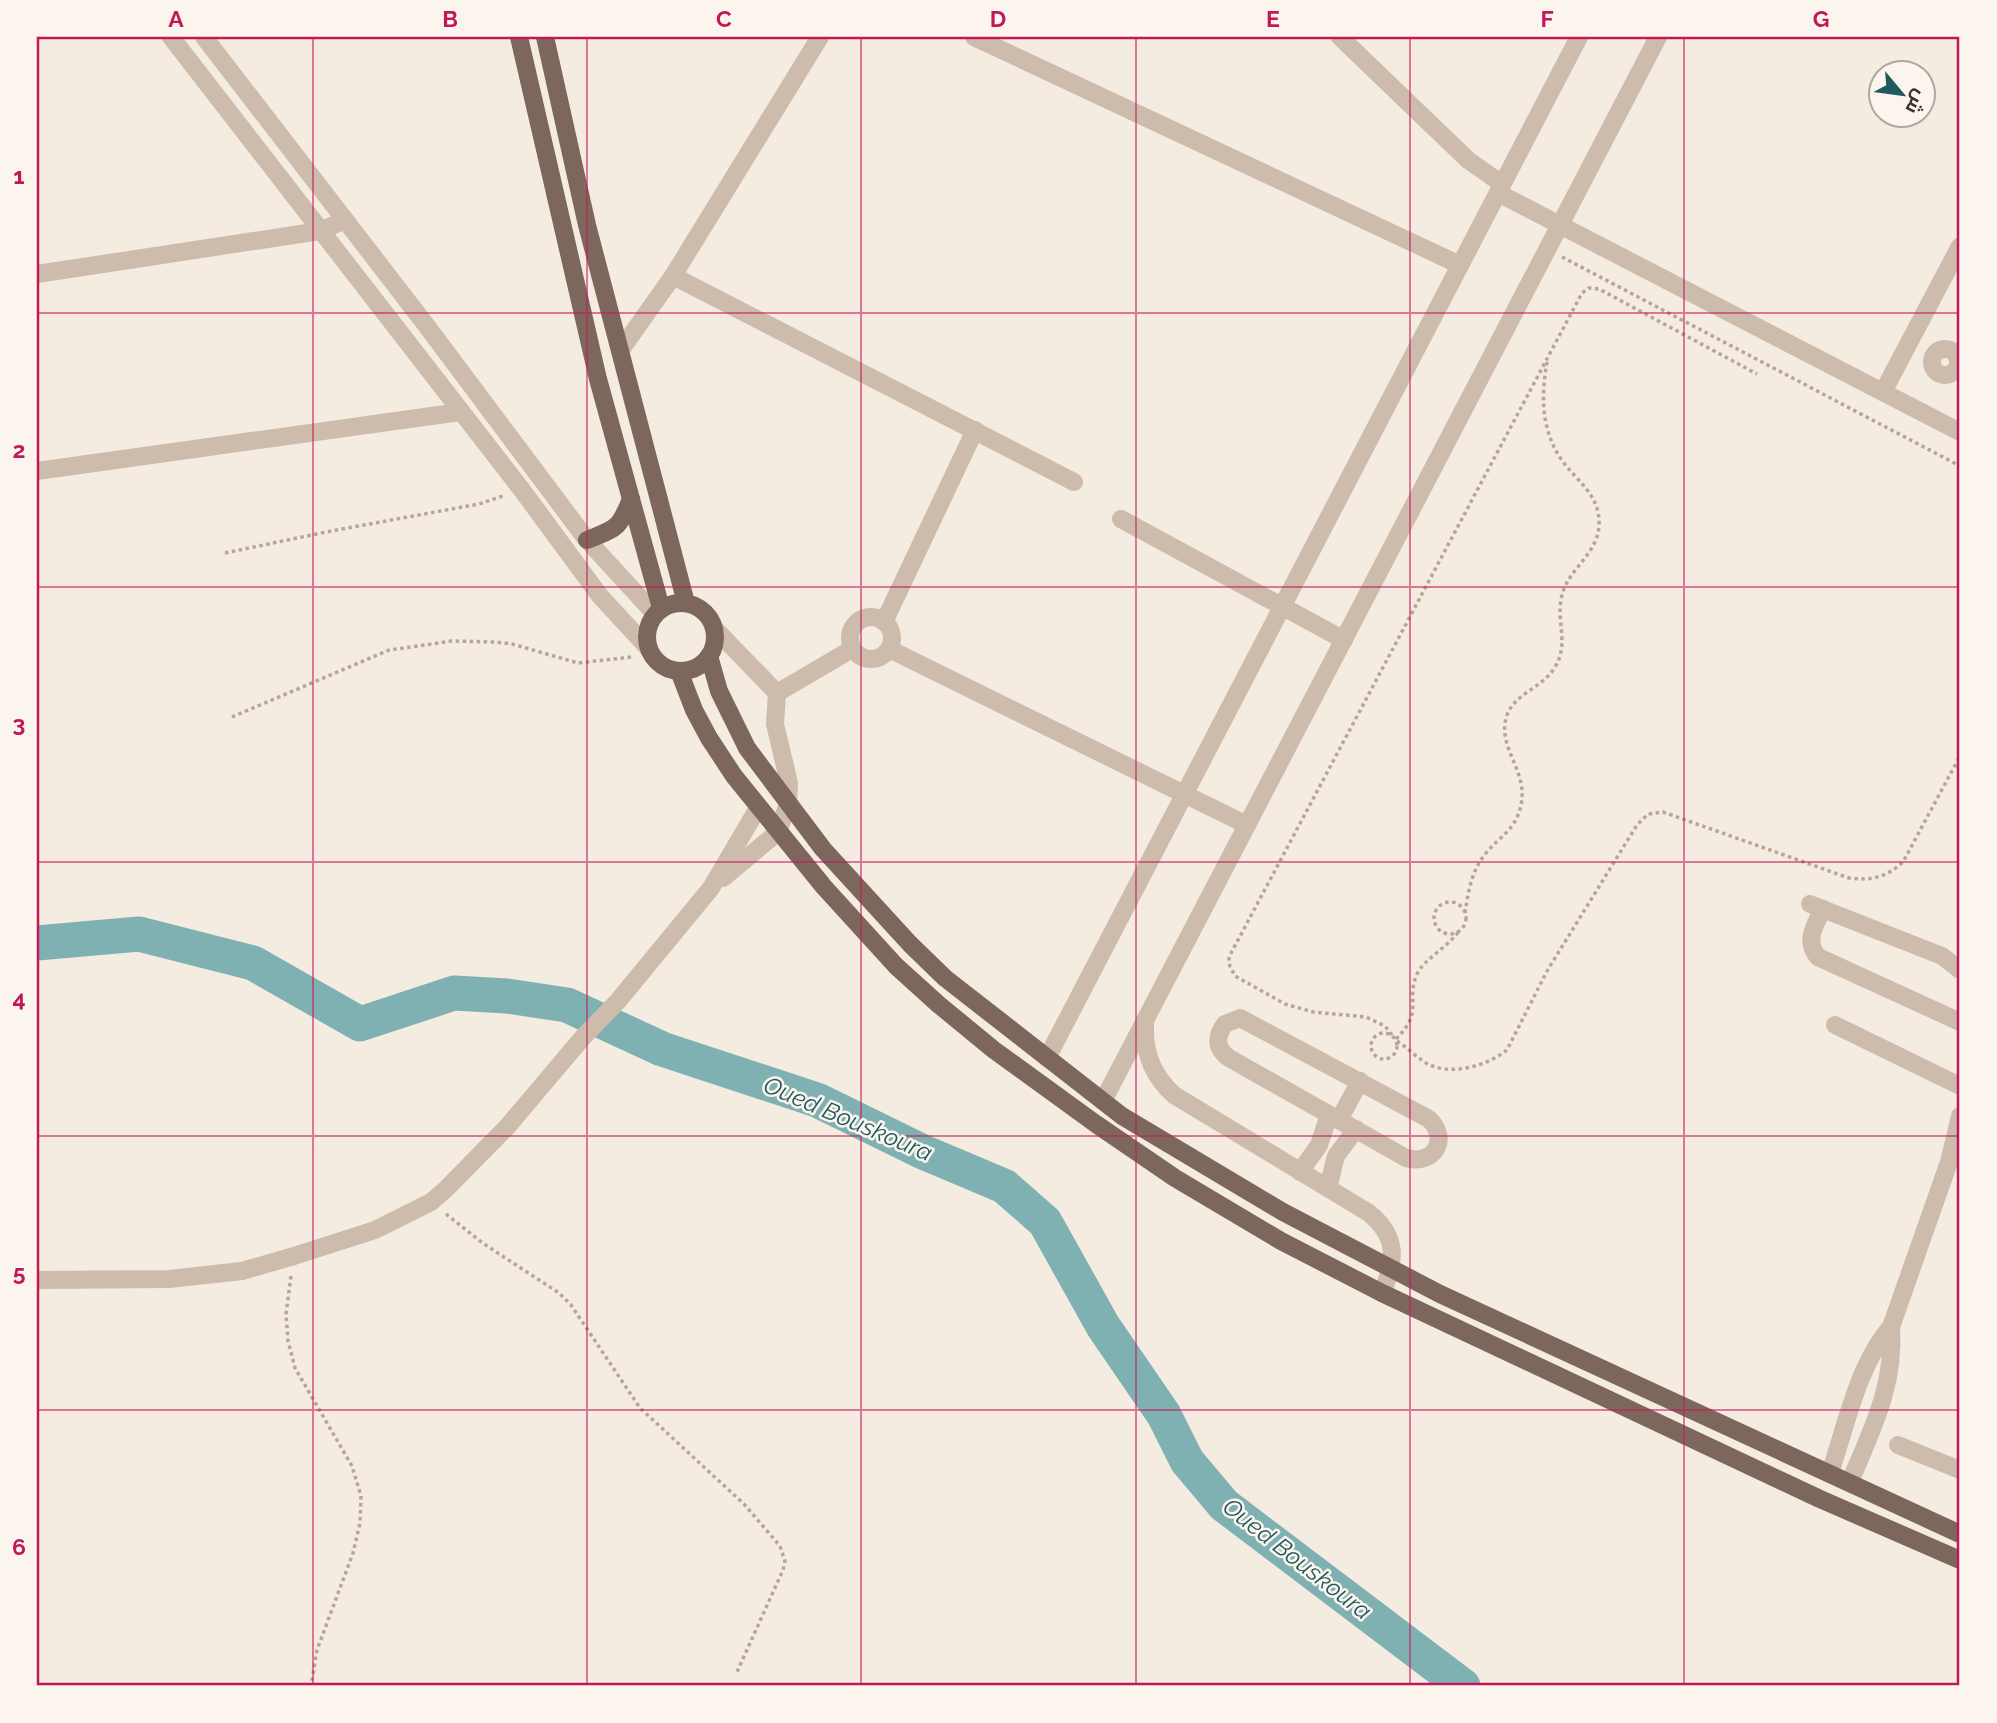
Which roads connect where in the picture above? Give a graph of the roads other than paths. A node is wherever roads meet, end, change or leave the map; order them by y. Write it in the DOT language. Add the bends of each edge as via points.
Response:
graph roads {
  1 [pos="171,37"];
  2 [pos="204,37"];
  3 [pos="519,37"];
  4 [pos="545,37"];
  5 [pos="820,37"];
  6 [pos="974,37"];
  7 [pos="1340,37"];
  8 [pos="1579,37"];
  9 [pos="1658,37"];
  10 [pos="1500,188"];
  11 [pos="345,220"];
  12 [pos="1560,225"];
  13 [pos="320,231"];
  14 [pos="1960,246"];
  15 [pos="1460,265"];
  16 [pos="37,274"];
  17 [pos="673,276"];
  18 [pos="1956,344"];
  19 [pos="620,351"];
  20 [pos="1959,368"];
  21 [pos="1883,392"];
  22 [pos="460,412"];
  23 [pos="975,430"];
  24 [pos="1960,432"];
  25 [pos="37,471"];
  26 [pos="1074,482"];
  27 [pos="631,499"];
  28 [pos="1121,519"];
  29 [pos="587,540"];
  30 [pos="686,603"];
  31 [pos="1282,606"];
  32 [pos="658,611"];
  33 [pos="884,622"];
  34 [pos="714,628"];
  35 [pos="1343,640"];
  36 [pos="852,649"];
  37 [pos="889,649"];
  38 [pos="650,651"];
  39 [pos="709,656"];
  40 [pos="678,671"];
  41 [pos="777,693"];
  42 [pos="1184,794"];
  43 [pos="788,804"];
  44 [pos="758,808"];
  45 [pos="1247,825"];
  46 [pos="778,832"];
  47 [pos="711,888"];
  48 [pos="1960,970"];
  49 [pos="1960,1022"];
  50 [pos="1146,1023"];
  51 [pos="1835,1025"];
  52 [pos="1047,1058"];
  53 [pos="1360,1081"];
  54 [pos="1960,1086"];
  55 [pos="1103,1101"];
  56 [pos="1960,1116"];
  57 [pos="1334,1117"];
  58 [pos="1356,1129"];
  59 [pos="1300,1172"];
  60 [pos="1328,1188"];
  61 [pos="1392,1269"];
  62 [pos="37,1280"];
  63 [pos="1382,1293"];
  64 [pos="1891,1327"];
  65 [pos="1898,1445"];
  66 [pos="1960,1470"];
  67 [pos="1830,1473"];
  68 [pos="1850,1482"];
  69 [pos="1820,1499"];
  70 [pos="1840,1508"];
  71 [pos="1960,1534"];
  72 [pos="1960,1560"];
  1 -- 13 [label="street"];
  2 -- 11 [label="street"];
  3 -- 27 [label="main road" via="598,379"];
  4 -- 19 [label="main road"];
  5 -- 17 [label="street"];
  6 -- 15 [label="street"];
  7 -- 10 [label="street"];
  8 -- 10 [label="street"];
  9 -- 12 [label="street"];
  10 -- 12 [label="street"];
  10 -- 15 [label="street"];
  11 -- 13 [label="street"];
  11 -- 29 [label="street"];
  12 -- 21 [label="street"];
  12 -- 35 [label="street"];
  13 -- 16 [label="street"];
  13 -- 22 [label="street"];
  14 -- 21 [label="street"];
  15 -- 31 [label="street"];
  17 -- 19 [label="street"];
  17 -- 23 [label="street"];
  18 -- 20 [label="street"];
  18 -- 20 [label="street" via="1936,352 1932,362 1940,375"];
  19 -- 30 [label="main road"];
  21 -- 24 [label="street"];
  22 -- 25 [label="street"];
  22 -- 38 [label="street" via="600,596"];
  23 -- 26 [label="street"];
  23 -- 33 [label="street"];
  27 -- 29 [label="main road" via="617,527"];
  27 -- 32 [label="main road"];
  28 -- 31 [label="street"];
  29 -- 32 [label="street"];
  30 -- 32 [label="main road"];
  30 -- 34 [label="main road" via="704,611"];
  31 -- 35 [label="street"];
  31 -- 42 [label="street"];
  32 -- 38 [label="main road" via="647,630"];
  33 -- 36 [label="street" via="871,617 857,622 850,635"];
  33 -- 37 [label="street" via="892,634"];
  34 -- 39 [label="main road"];
  34 -- 41 [label="street"];
  35 -- 45 [label="street"];
  36 -- 37 [label="street" via="871,660"];
  36 -- 41 [label="street"];
  37 -- 42 [label="street"];
  38 -- 40 [label="main road" via="664,667"];
  39 -- 40 [label="main road" via="701,665"];
  39 -- 43 [label="main road" via="719,691 747,748"];
  40 -- 44 [label="main road" via="713,746"];
  41 -- 43 [label="street" via="775,724 789,783"];
  42 -- 45 [label="street"];
  42 -- 52 [label="street"];
  43 -- 46 [label="street"];
  43 -- 52 [label="main road" via="910,944 945,978"];
  44 -- 46 [label="main road"];
  44 -- 47 [label="street"];
  45 -- 50 [label="street"];
  46 -- 47 [label="street"];
  46 -- 63 [label="main road" via="896,966 994,1050 1175,1178 1281,1241"];
  47 -- 62 [label="street" via="507,1127 431,1202 375,1230 242,1271 169,1279"];
  48 -- 49 [label="street" via="1942,956 1816,906 1810,939 1818,957"];
  50 -- 55 [label="street"];
  50 -- 59 [label="street" via="1146,1051 1164,1086"];
  51 -- 54 [label="street"];
  52 -- 55 [label="main road"];
  53 -- 57 [label="street"];
  53 -- 57 [label="street" via="1248,1021 1240,1018 1224,1024 1217,1038 1223,1054"];
  53 -- 58 [label="street" via="1429,1119 1436,1126 1438,1145 1425,1159 1415,1160"];
  55 -- 61 [label="main road" via="1283,1212"];
  56 -- 64 [label="street" via="1949,1162"];
  57 -- 58 [label="street"];
  57 -- 59 [label="street"];
  58 -- 60 [label="street" via="1336,1156"];
  59 -- 60 [label="street"];
  60 -- 61 [label="street" via="1381,1223 1390,1237"];
  61 -- 63 [label="street"];
  61 -- 67 [label="main road"];
  63 -- 69 [label="main road"];
  64 -- 67 [label="street" via="1865,1369"];
  64 -- 68 [label="street" via="1885,1396"];
  65 -- 66 [label="street"];
  67 -- 68 [label="main road"];
  67 -- 69 [label="main road"];
  68 -- 70 [label="main road"];
  68 -- 71 [label="main road"];
  69 -- 70 [label="main road"];
  70 -- 72 [label="main road"];
}
